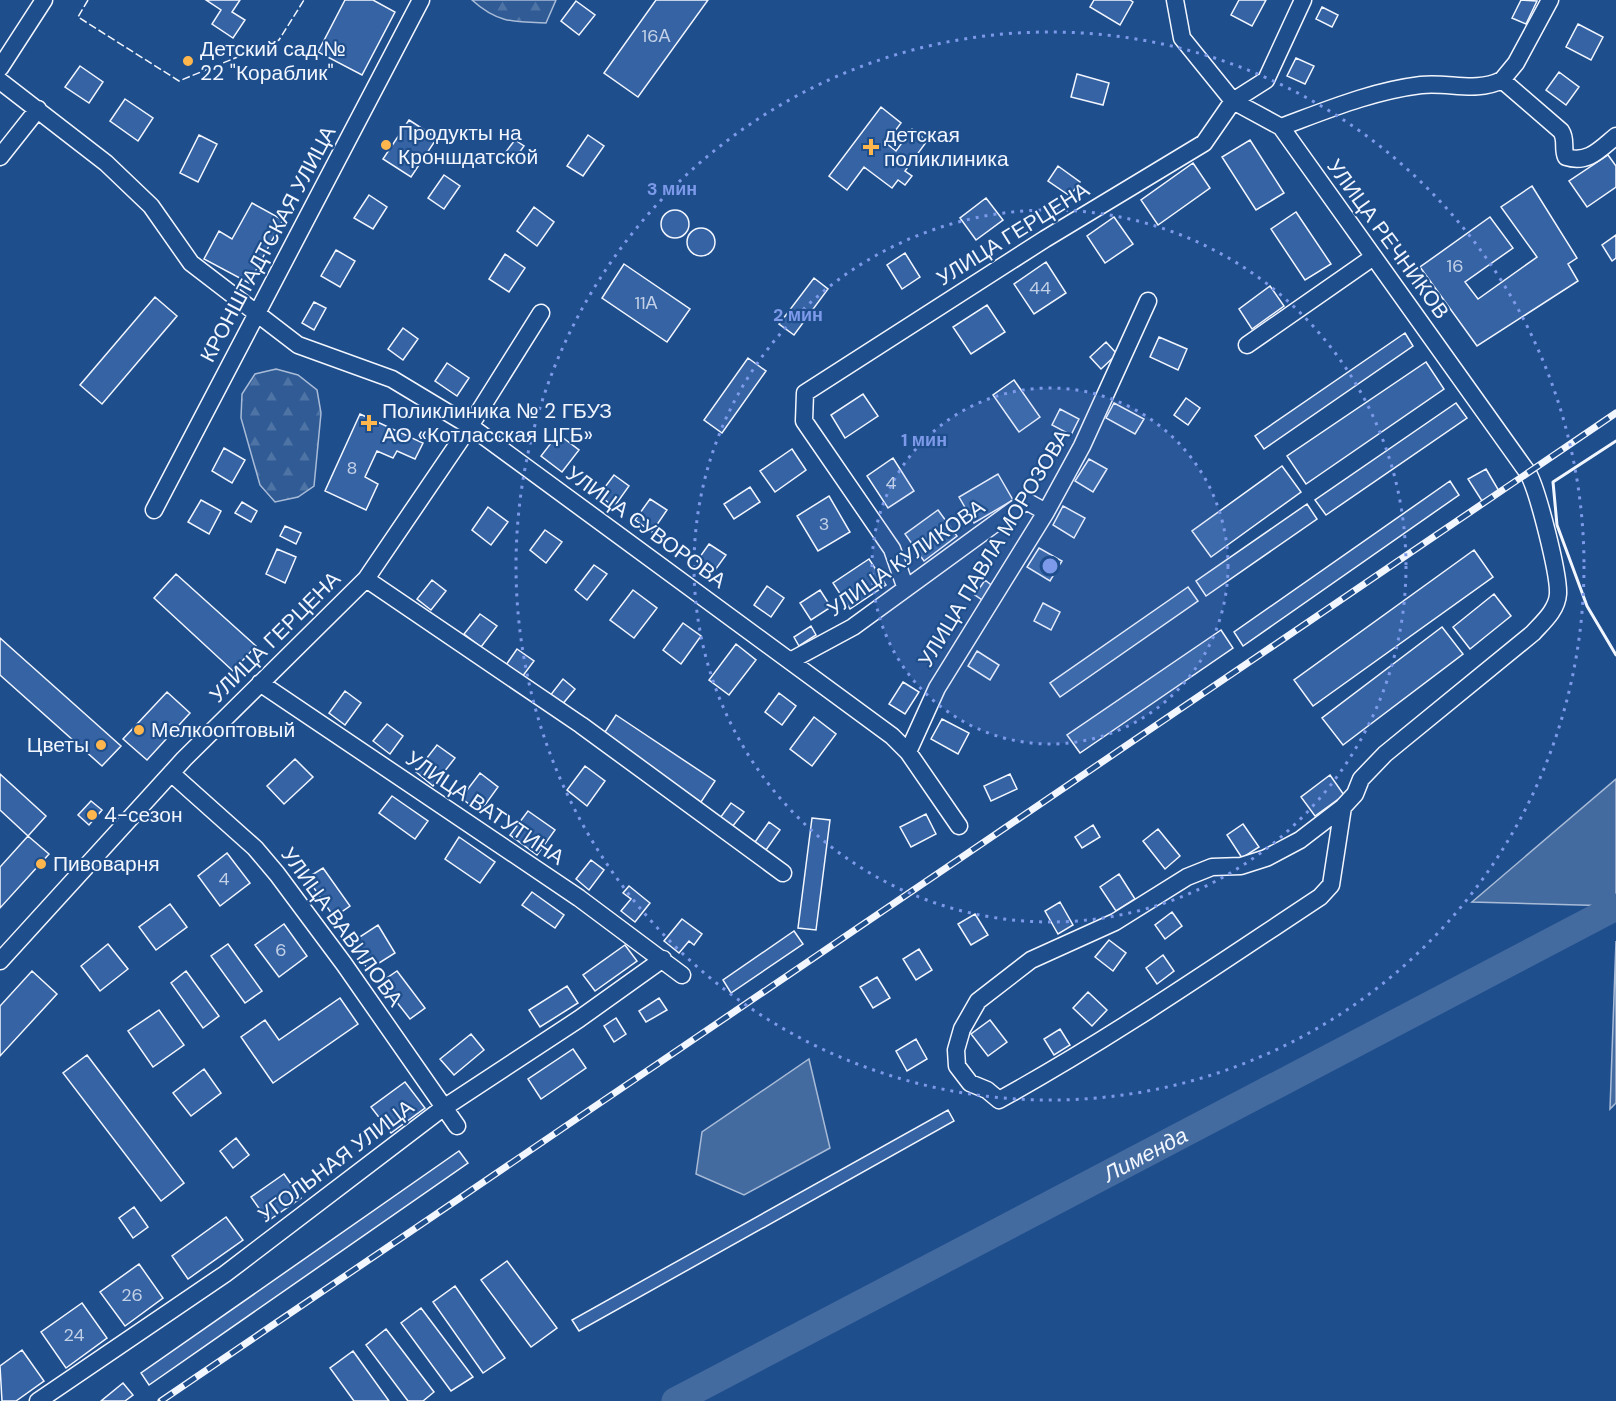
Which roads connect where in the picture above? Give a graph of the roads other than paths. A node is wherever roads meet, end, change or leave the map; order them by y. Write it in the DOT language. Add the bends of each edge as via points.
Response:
graph roads {
  1 [pos="44,0"];
  2 [pos="421,0"];
  3 [pos="1303,0"];
  4 [pos="1550,0"];
  5 [pos="1174,1"];
  6 [pos="0,68"];
  7 [pos="1502,80"];
  8 [pos="0,81"];
  9 [pos="1233,101"];
  10 [pos="38,109"];
  11 [pos="1281,127"];
  12 [pos="1616,136"];
  13 [pos="0,157"];
  14 [pos="1372,258"];
  15 [pos="1148,302"];
  16 [pos="541,313"];
  17 [pos="257,314"];
  18 [pos="1246,345"];
  19 [pos="470,426"];
  20 [pos="154,510"];
  21 [pos="1046,512"];
  22 [pos="366,579"];
  23 [pos="905,586"];
  24 [pos="790,661"];
  25 [pos="260,683"];
  26 [pos="908,752"];
  27 [pos="171,773"];
  28 [pos="1343,807"];
  29 [pos="959,826"];
  30 [pos="783,873"];
  31 [pos="663,959"];
  32 [pos="0,961"];
  33 [pos="682,975"];
  34 [pos="444,1108"];
  35 [pos="457,1126"];
  36 [pos="38,1401"];
  1 -- 6 [label="street"];
  2 -- 17 [label="street, КРОНШТАДТСКАЯ УЛИЦА"];
  3 -- 9 [label="street" via="1266,80"];
  4 -- 7 [label="street" via="1516,63"];
  5 -- 9 [label="street, УЛИЦА РЕЧНИКОВ" via="1182,39"];
  7 -- 11 [label="street" via="1481,88 1423,85 1384,91"];
  7 -- 12 [label="street" via="1561,131 1566,157 1587,158"];
  8 -- 10 [label="street, УЛИЦА СУВОРОВА"];
  9 -- 11 [label="street, УЛИЦА РЕЧНИКОВ"];
  9 -- 23 [label="street, УЛИЦА ГЕРЦЕНА" via="1204,143 804,393 804,421 892,549"];
  10 -- 13 [label="street"];
  10 -- 17 [label="street, УЛИЦА СУВОРОВА" via="106,163 151,206 191,263"];
  11 -- 14 [label="street, УЛИЦА РЕЧНИКОВ"];
  14 -- 18 [label="street"];
  14 -- 28 [label="street, УЛИЦА РЕЧНИКОВ" via="1528,473 1545,526 1558,595 1549,616 1492,668 1385,754 1361,779 1355,794"];
  15 -- 21 [label="street, УЛИЦА ПАВЛА МОРОЗОВА" via="1082,446"];
  16 -- 19 [label="street, УЛИЦА ГЕРЦЕНА"];
  17 -- 19 [label="street, УЛИЦА СУВОРОВА" via="298,345 392,379"];
  17 -- 20 [label="street, КРОНШТАДТСКАЯ УЛИЦА"];
  19 -- 22 [label="street, УЛИЦА ГЕРЦЕНА"];
  19 -- 24 [label="street, УЛИЦА СУВОРОВА"];
  21 -- 23 [label="street, УЛИЦА КУЛИКОВА" via="1026,501"];
  21 -- 26 [label="street, УЛИЦА ПАВЛА МОРОЗОВА" via="937,688"];
  22 -- 25 [label="street, УЛИЦА ГЕРЦЕНА"];
  22 -- 30 [label="street" via="580,724"];
  23 -- 24 [label="street, УЛИЦА КУЛИКОВА" via="853,627"];
  24 -- 26 [label="street, УЛИЦА СУВОРОВА"];
  25 -- 27 [label="street, УЛИЦА ГЕРЦЕНА"];
  25 -- 31 [label="street, УЛИЦА ВАТУТИНА"];
  26 -- 29 [label="street, УЛИЦА СУВОРОВА"];
  27 -- 32 [label="street, УЛИЦА ГЕРЦЕНА"];
  27 -- 34 [label="street, УЛИЦА ВАВИЛОВА" via="255,848 277,874"];
  28 -- 28 [label="street" via="1331,885 1320,897 1195,981 1077,1057 999,1100 970,1083 957,1066 956,1050 962,1029 978,1001 1031,960 1115,922 1187,877 1212,867 1241,866 1266,858 1300,840"];
  31 -- 33 [label="street, УЛИЦА ВАТУТИНА"];
  31 -- 34 [label="street, УГОЛЬНАЯ УЛИЦА" via="579,1020"];
  34 -- 35 [label="street, УЛИЦА ВАВИЛОВА"];
  34 -- 36 [label="street, УГОЛЬНАЯ УЛИЦА" via="225,1274"];
}
